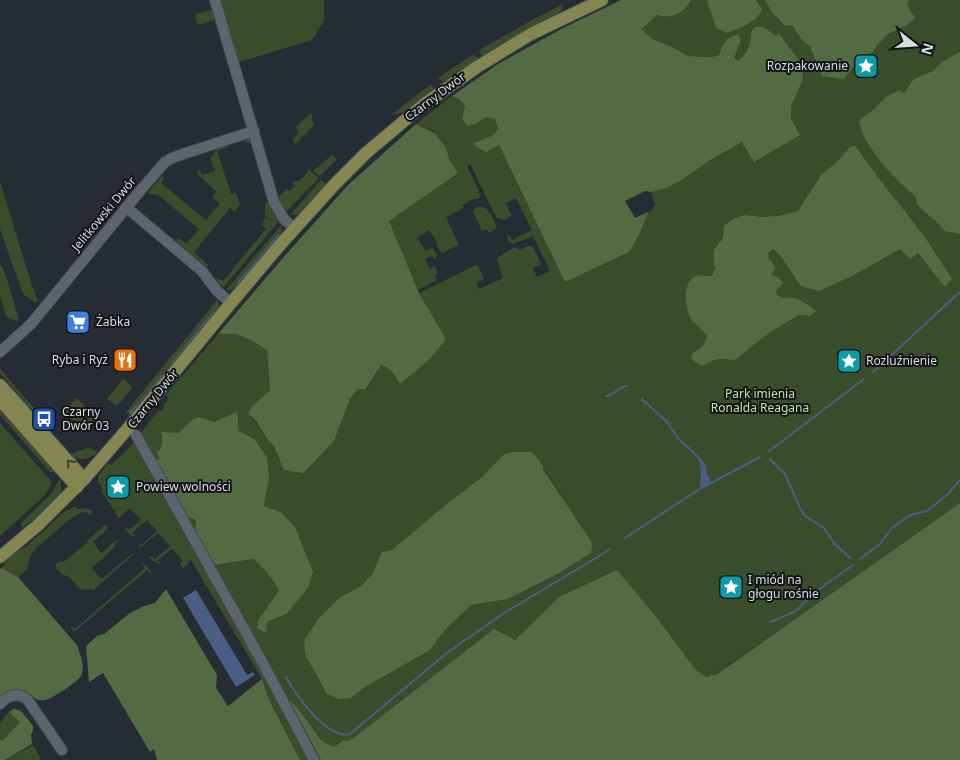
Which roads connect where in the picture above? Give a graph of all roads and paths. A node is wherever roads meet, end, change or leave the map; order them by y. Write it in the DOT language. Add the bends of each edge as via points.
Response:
graph roads {
  1 [pos="215,0"];
  2 [pos="602,0"];
  3 [pos="254,131"];
  4 [pos="126,207"];
  5 [pos="295,229"];
  6 [pos="231,303"];
  7 [pos="0,352"];
  8 [pos="0,385"];
  9 [pos="0,400"];
  10 [pos="136,435"];
  11 [pos="62,470"];
  12 [pos="81,483"];
  13 [pos="63,501"];
  14 [pos="0,557"];
  15 [pos="0,704"];
  16 [pos="62,750"];
  17 [pos="314,760"];
  1 -- 3 [label="street"];
  2 -- 5 [label="main road, Czarny Dwór" via="517,42 442,91 366,153"];
  3 -- 4 [label="street, Jelitkowski Dwór" via="172,158"];
  3 -- 5 [label="street" via="274,202 284,219"];
  4 -- 6 [label="street" via="202,271"];
  4 -- 7 [label="street, Jelitkowski Dwór" via="31,324"];
  5 -- 6 [label="main road, Czarny Dwór"];
  6 -- 12 [label="main road, Czarny Dwór"];
  12 -- 8 [label="main road, one-way"];
  9 -- 11 [label="main road"];
  10 -- 17 [label="street"];
  11 -- 12 [label="main road"];
  11 -- 13 [label="main road" via="65,481"];
  12 -- 13 [label="main road, Czarny Dwór"];
  13 -- 14 [label="main road, Czarny Dwór"];
  15 -- 16 [label="street" via="14,695 28,699"];
}
